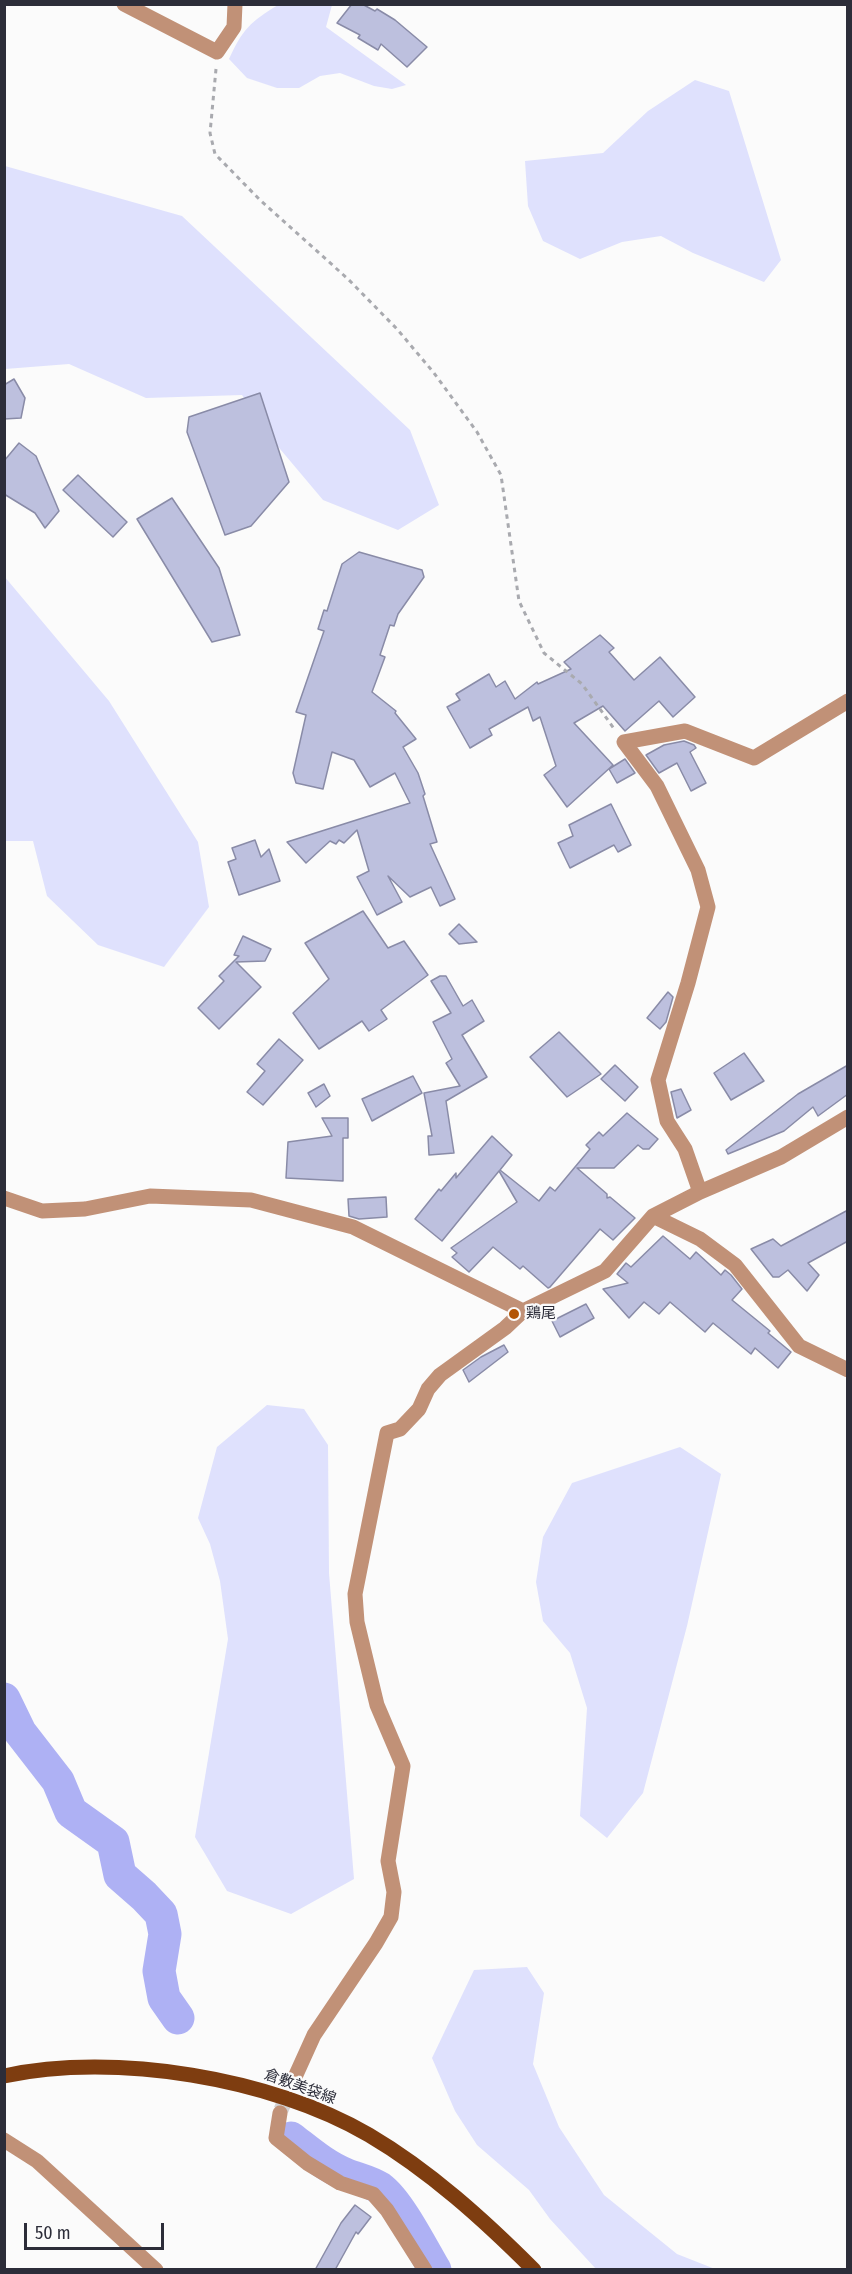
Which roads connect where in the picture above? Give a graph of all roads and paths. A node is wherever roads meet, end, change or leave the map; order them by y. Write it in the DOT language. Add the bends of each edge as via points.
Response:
graph roads {
  1 [pos="124,4"];
  2 [pos="235,4"];
  3 [pos="217,52"];
  4 [pos="848,701"];
  5 [pos="624,742"];
  6 [pos="848,1117"];
  7 [pos="700,1192"];
  8 [pos="4,1198"];
  9 [pos="653,1216"];
  10 [pos="523,1311"];
  11 [pos="848,1371"];
  12 [pos="4,2076"];
  13 [pos="295,2077"];
  14 [pos="280,2113"];
  15 [pos="4,2140"];
  16 [pos="156,2270"];
  17 [pos="425,2270"];
  18 [pos="534,2270"];
  1 -- 3 [label="street"];
  2 -- 3 [label="street" via="234,27"];
  3 -- 5 [label="path" via="210,133 215,154 397,329 477,432 501,475 519,601 543,653 582,684"];
  4 -- 5 [label="street" via="754,758 685,731"];
  5 -- 7 [label="street" via="657,786 698,870 708,907 658,1080 667,1121 685,1149"];
  6 -- 7 [label="street" via="781,1157"];
  7 -- 9 [label="street"];
  8 -- 10 [label="street" via="42,1211 85,1209 150,1196 251,1200 353,1227"];
  9 -- 10 [label="street" via="605,1271"];
  9 -- 11 [label="street" via="700,1239 735,1264 799,1346"];
  10 -- 13 [label="street" via="440,1375 400,1429 387,1433 355,1594 357,1622 377,1705 402,1766 388,1862 394,1892 391,1917 314,2035"];
  12 -- 18 [label="main road, 倉敷美袋線" via="67,2068 137,2068 210,2078 270,2093 369,2135 454,2196"];
  14 -- 17 [label="street" via="276,2138 340,2183 373,2194"];
  15 -- 16 [label="street" via="37,2161"];
}
